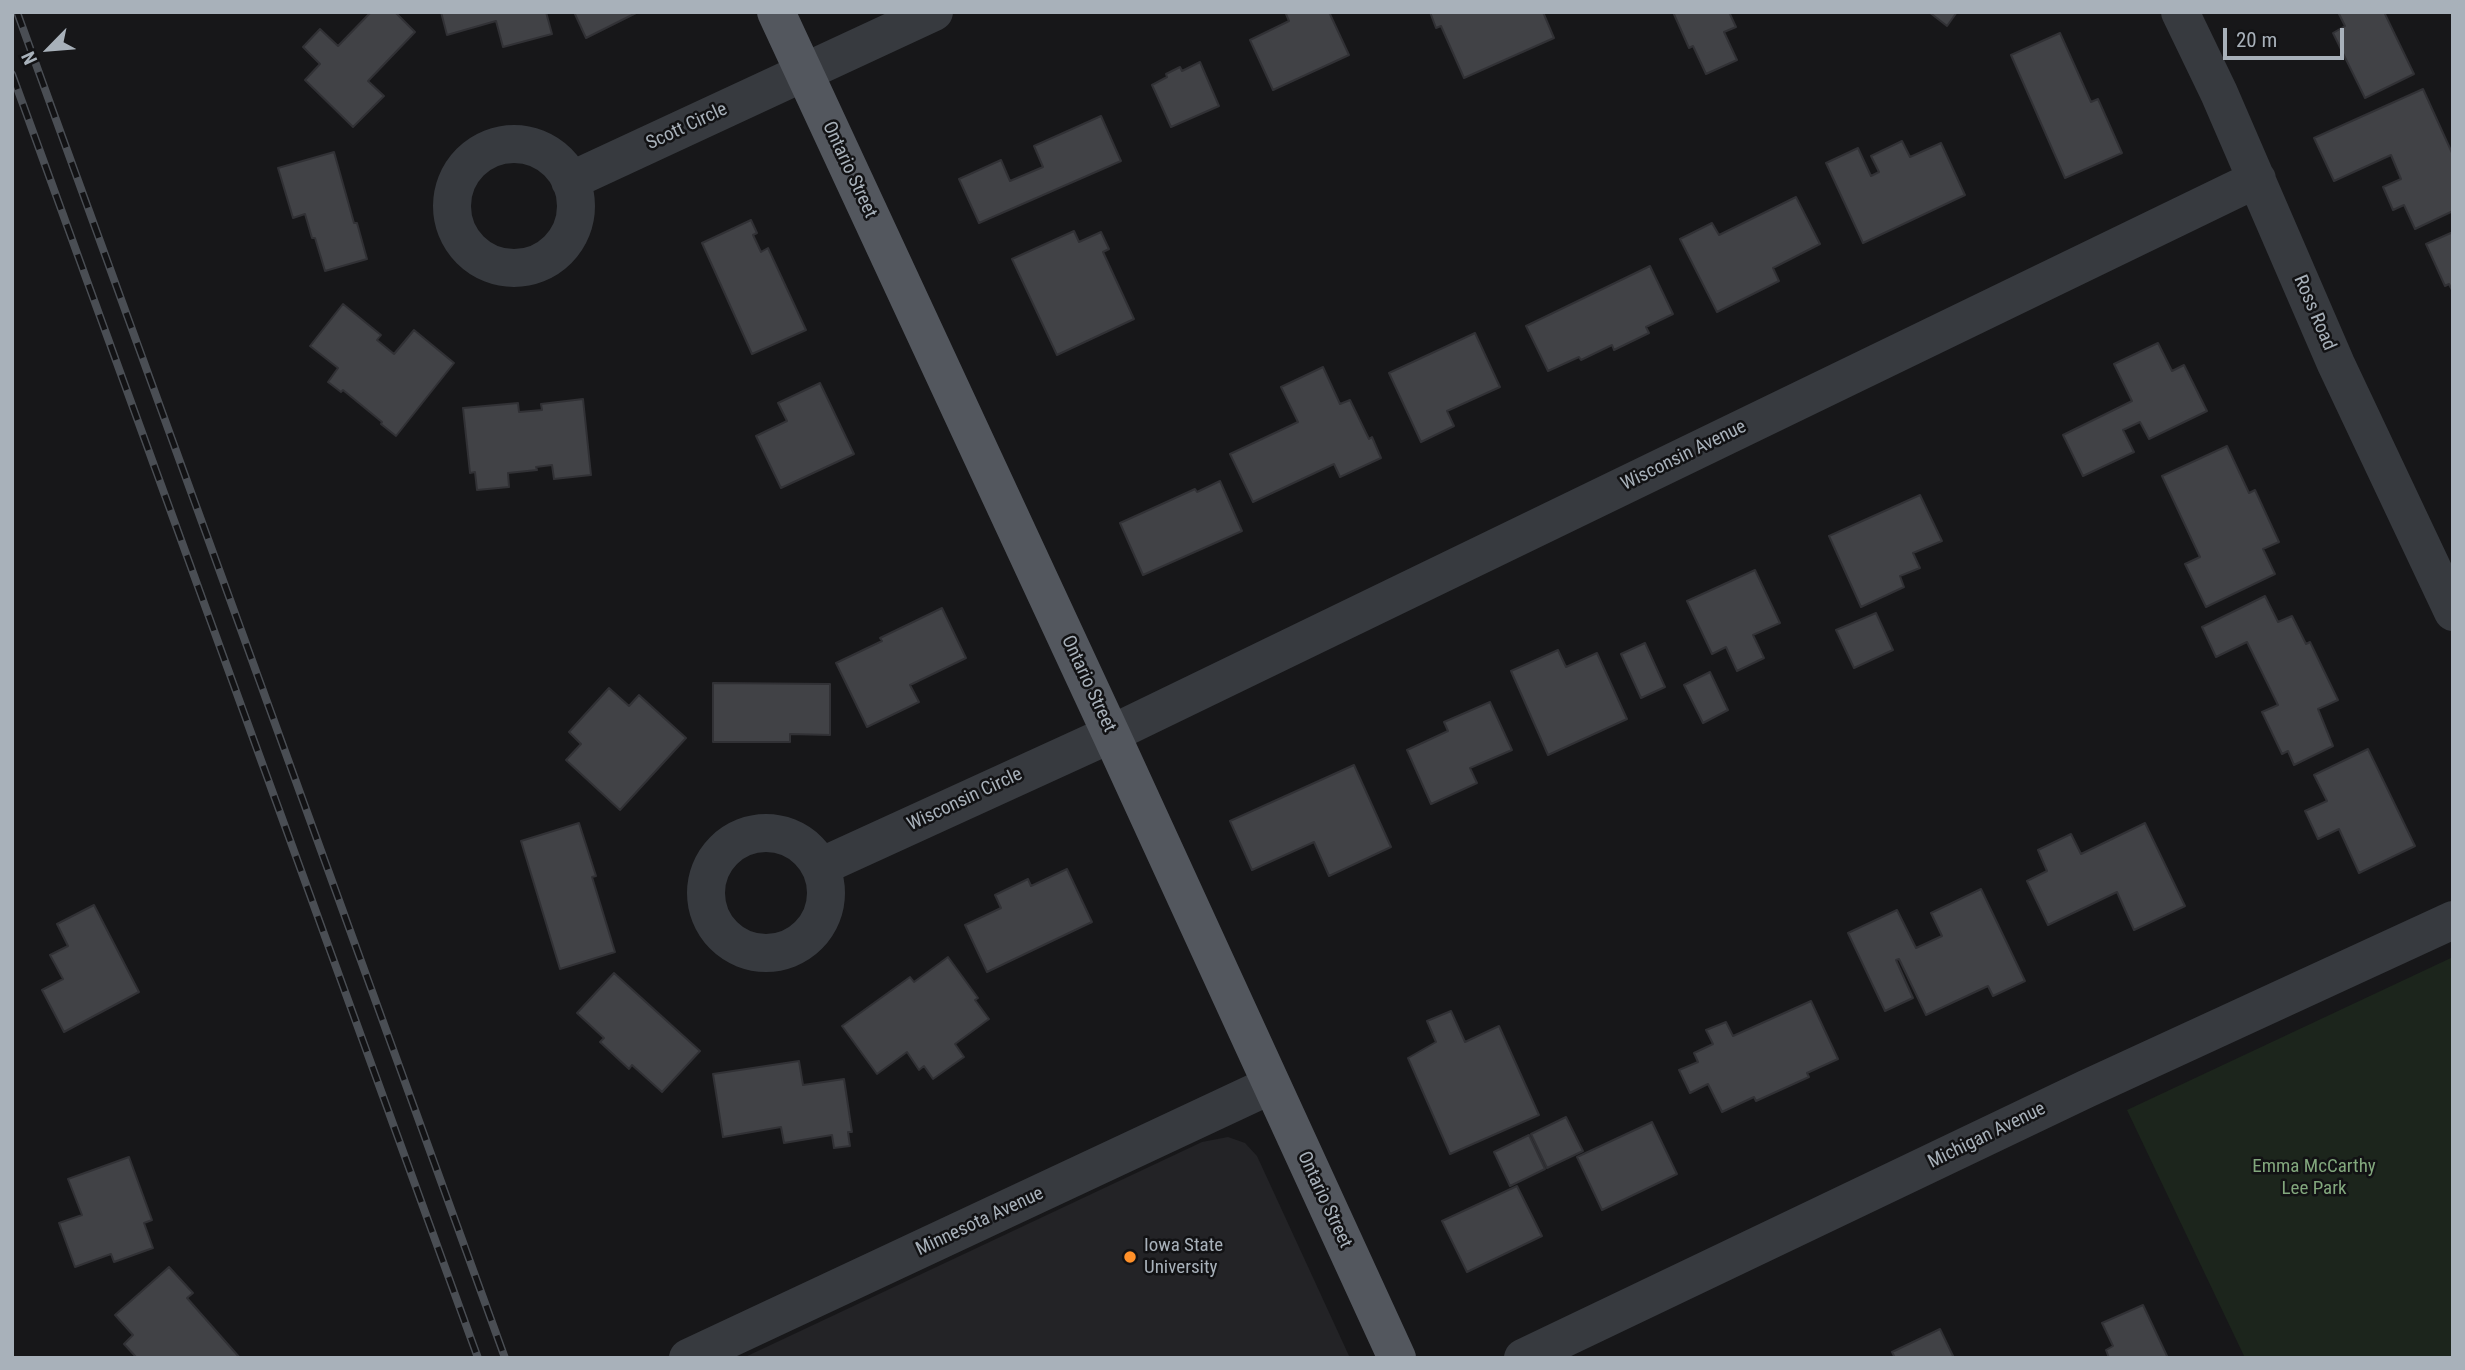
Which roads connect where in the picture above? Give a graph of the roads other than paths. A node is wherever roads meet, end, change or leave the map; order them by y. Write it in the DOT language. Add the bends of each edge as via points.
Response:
graph roads {
  1 [pos="776,12"];
  2 [pos="934,12"];
  3 [pos="2180,12"];
  4 [pos="804,73"];
  5 [pos="2257,180"];
  6 [pos="570,181"];
  7 [pos="2453,612"];
  8 [pos="1111,734"];
  9 [pos="820,867"];
  10 [pos="2453,920"];
  11 [pos="1271,1085"];
  12 [pos="688,1358"];
  13 [pos="1397,1358"];
  14 [pos="1523,1358"];
  1 -- 4 [label="main road, Ontario Street"];
  2 -- 4 [label="street, Scott Circle"];
  3 -- 5 [label="street, Ross Road"];
  4 -- 6 [label="street, Scott Circle"];
  4 -- 8 [label="main road, Ontario Street"];
  5 -- 7 [label="street, Ross Road" via="2336,364"];
  5 -- 8 [label="street, Wisconsin Avenue"];
  8 -- 9 [label="street, Wisconsin Circle"];
  8 -- 11 [label="main road, Ontario Street"];
  10 -- 14 [label="street, Michigan Avenue"];
  11 -- 12 [label="street, Minnesota Avenue"];
  11 -- 13 [label="main road, Ontario Street"];
}
